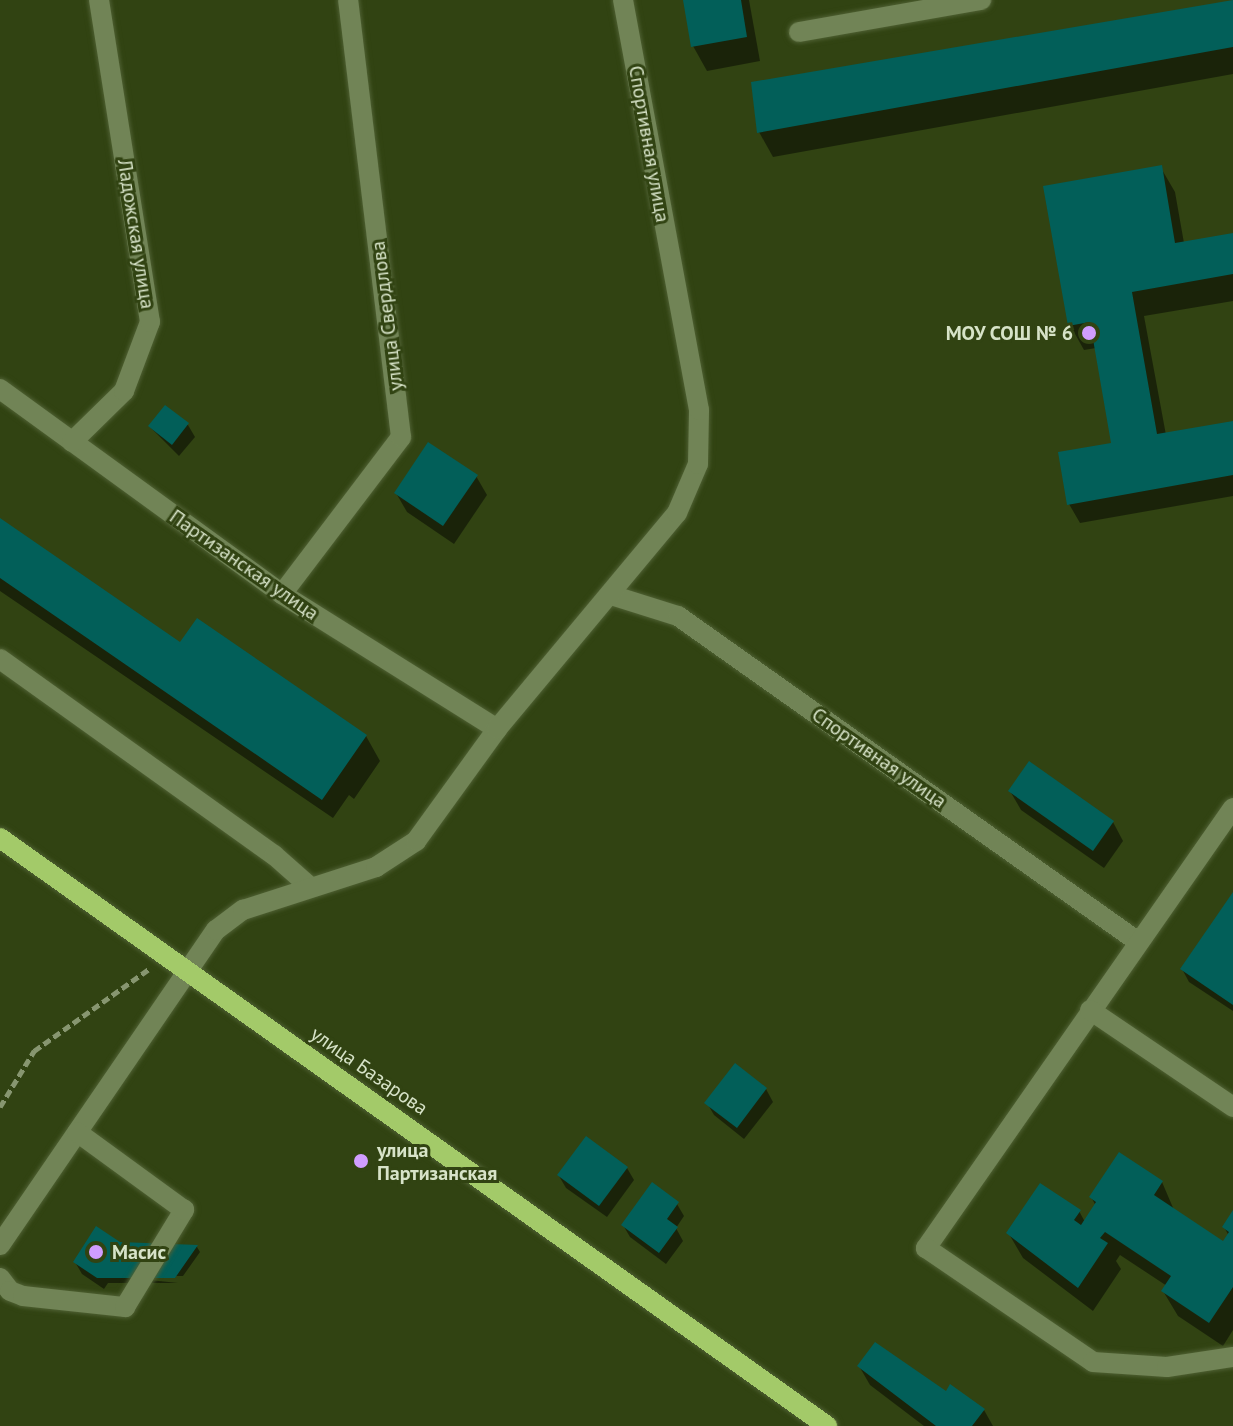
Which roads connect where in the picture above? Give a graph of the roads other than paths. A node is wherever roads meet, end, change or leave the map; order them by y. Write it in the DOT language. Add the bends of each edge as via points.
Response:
graph roads {
  1 [pos="99,0"];
  2 [pos="348,0"];
  3 [pos="623,0"];
  4 [pos="981,0"];
  5 [pos="799,32"];
  6 [pos="0,389"];
  7 [pos="72,442"];
  8 [pos="282,594"];
  9 [pos="611,595"];
  10 [pos="0,659"];
  11 [pos="497,729"];
  12 [pos="1233,808"];
  13 [pos="0,838"];
  14 [pos="309,886"];
  15 [pos="1137,941"];
  16 [pos="187,971"];
  17 [pos="1090,1010"];
  18 [pos="1233,1107"];
  19 [pos="77,1132"];
  20 [pos="0,1245"];
  21 [pos="0,1278"];
  22 [pos="1233,1357"];
  23 [pos="827,1426"];
  1 -- 7 [label="street, Ладожская улица" via="150,322 124,391"];
  2 -- 8 [label="street, улица Свердлова" via="401,437"];
  3 -- 9 [label="street, Спортивная улица" via="699,410 698,464 677,513"];
  4 -- 5 [label="street"];
  6 -- 7 [label="street, Партизанская улица"];
  7 -- 8 [label="street, Партизанская улица"];
  8 -- 11 [label="street, Партизанская улица"];
  9 -- 11 [label="street, Спортивная улица"];
  9 -- 15 [label="street, Спортивная улица" via="678,616"];
  10 -- 14 [label="street" via="274,855"];
  11 -- 14 [label="street, Спортивная улица" via="416,841 376,867"];
  12 -- 15 [label="street"];
  13 -- 16 [label="main road, улица Базарова"];
  14 -- 16 [label="street, Спортивная улица" via="243,910 216,930"];
  15 -- 17 [label="street"];
  16 -- 19 [label="street, Спортивная улица"];
  16 -- 23 [label="main road, улица Базарова"];
  17 -- 18 [label="street"];
  17 -- 22 [label="street" via="926,1248 1093,1362 1167,1367"];
  19 -- 20 [label="street, Спортивная улица"];
  19 -- 21 [label="street" via="184,1210 125,1307 23,1296 10,1291"];
}
